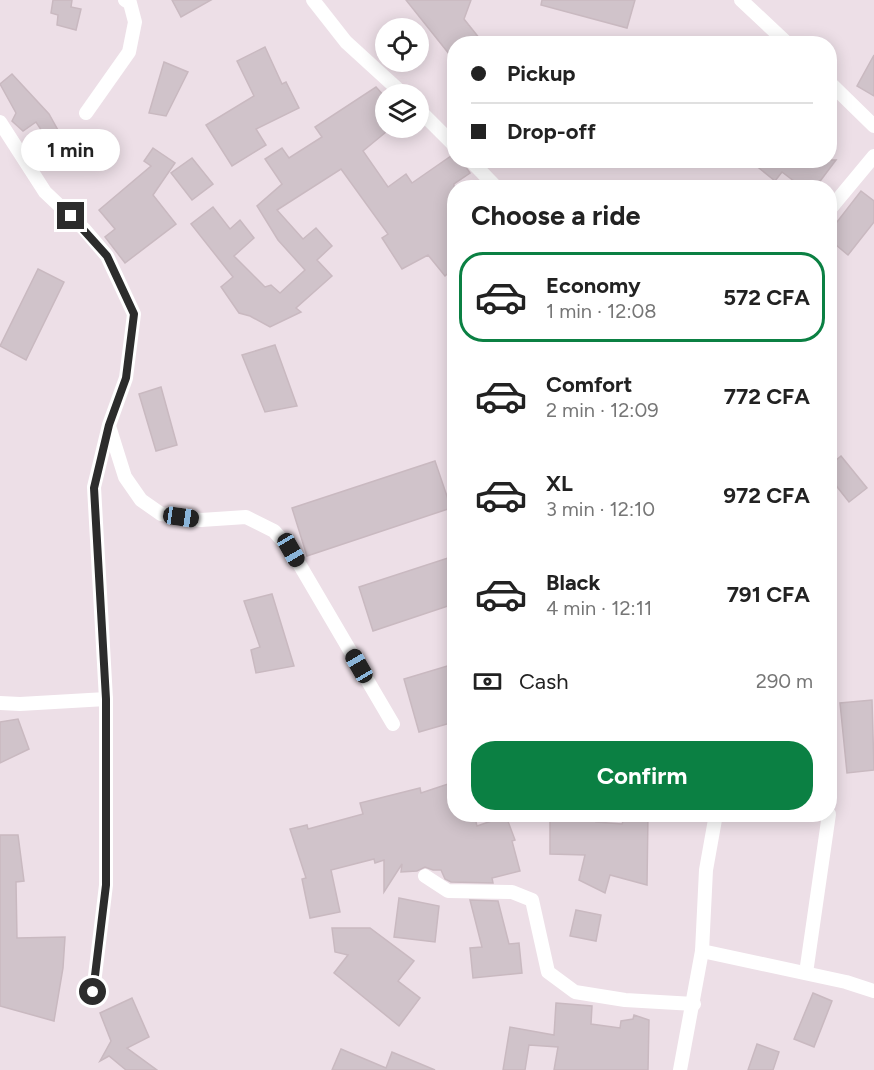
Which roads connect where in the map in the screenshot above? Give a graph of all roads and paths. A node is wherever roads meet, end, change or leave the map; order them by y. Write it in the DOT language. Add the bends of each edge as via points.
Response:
graph roads {
  1 [pos="125,0"];
  2 [pos="313,0"];
  3 [pos="741,0"];
  4 [pos="779,36"];
  5 [pos="392,84"];
  6 [pos="837,90"];
  7 [pos="86,112"];
  8 [pos="429,121"];
  9 [pos="0,122"];
  10 [pos="874,126"];
  11 [pos="447,138"];
  12 [pos="874,156"];
  13 [pos="478,168"];
  14 [pos="489,180"];
  15 [pos="837,201"];
  16 [pos="109,425"];
  17 [pos="106,699"];
  18 [pos="0,703"];
  19 [pos="393,724"];
  20 [pos="715,822"];
  21 [pos="828,822"];
  22 [pos="425,876"];
  23 [pos="702,951"];
  24 [pos="806,973"];
  25 [pos="874,991"];
  26 [pos="93,992"];
  27 [pos="694,1004"];
  28 [pos="680,1070"];
  1 -- 7 [label="street" via="130,3 135,22 129,52"];
  2 -- 5 [label="street" via="346,42"];
  3 -- 4 [label="street"];
  6 -- 10 [label="street"];
  8 -- 11 [label="street"];
  9 -- 16 [label="street" via="45,192 107,256 134,314 126,378"];
  12 -- 15 [label="street"];
  13 -- 14 [label="street"];
  16 -- 17 [label="street" via="94,488"];
  16 -- 19 [label="street" via="125,477 141,500 161,514 201,520 246,517 274,531 291,550"];
  17 -- 18 [label="street"];
  17 -- 26 [label="street" via="106,885"];
  20 -- 23 [label="street" via="706,870"];
  21 -- 24 [label="street"];
  22 -- 27 [label="street" via="448,891 512,892 532,900 549,972 575,992"];
  23 -- 24 [label="street"];
  23 -- 27 [label="street"];
  24 -- 25 [label="street"];
  27 -- 28 [label="street"];
}
